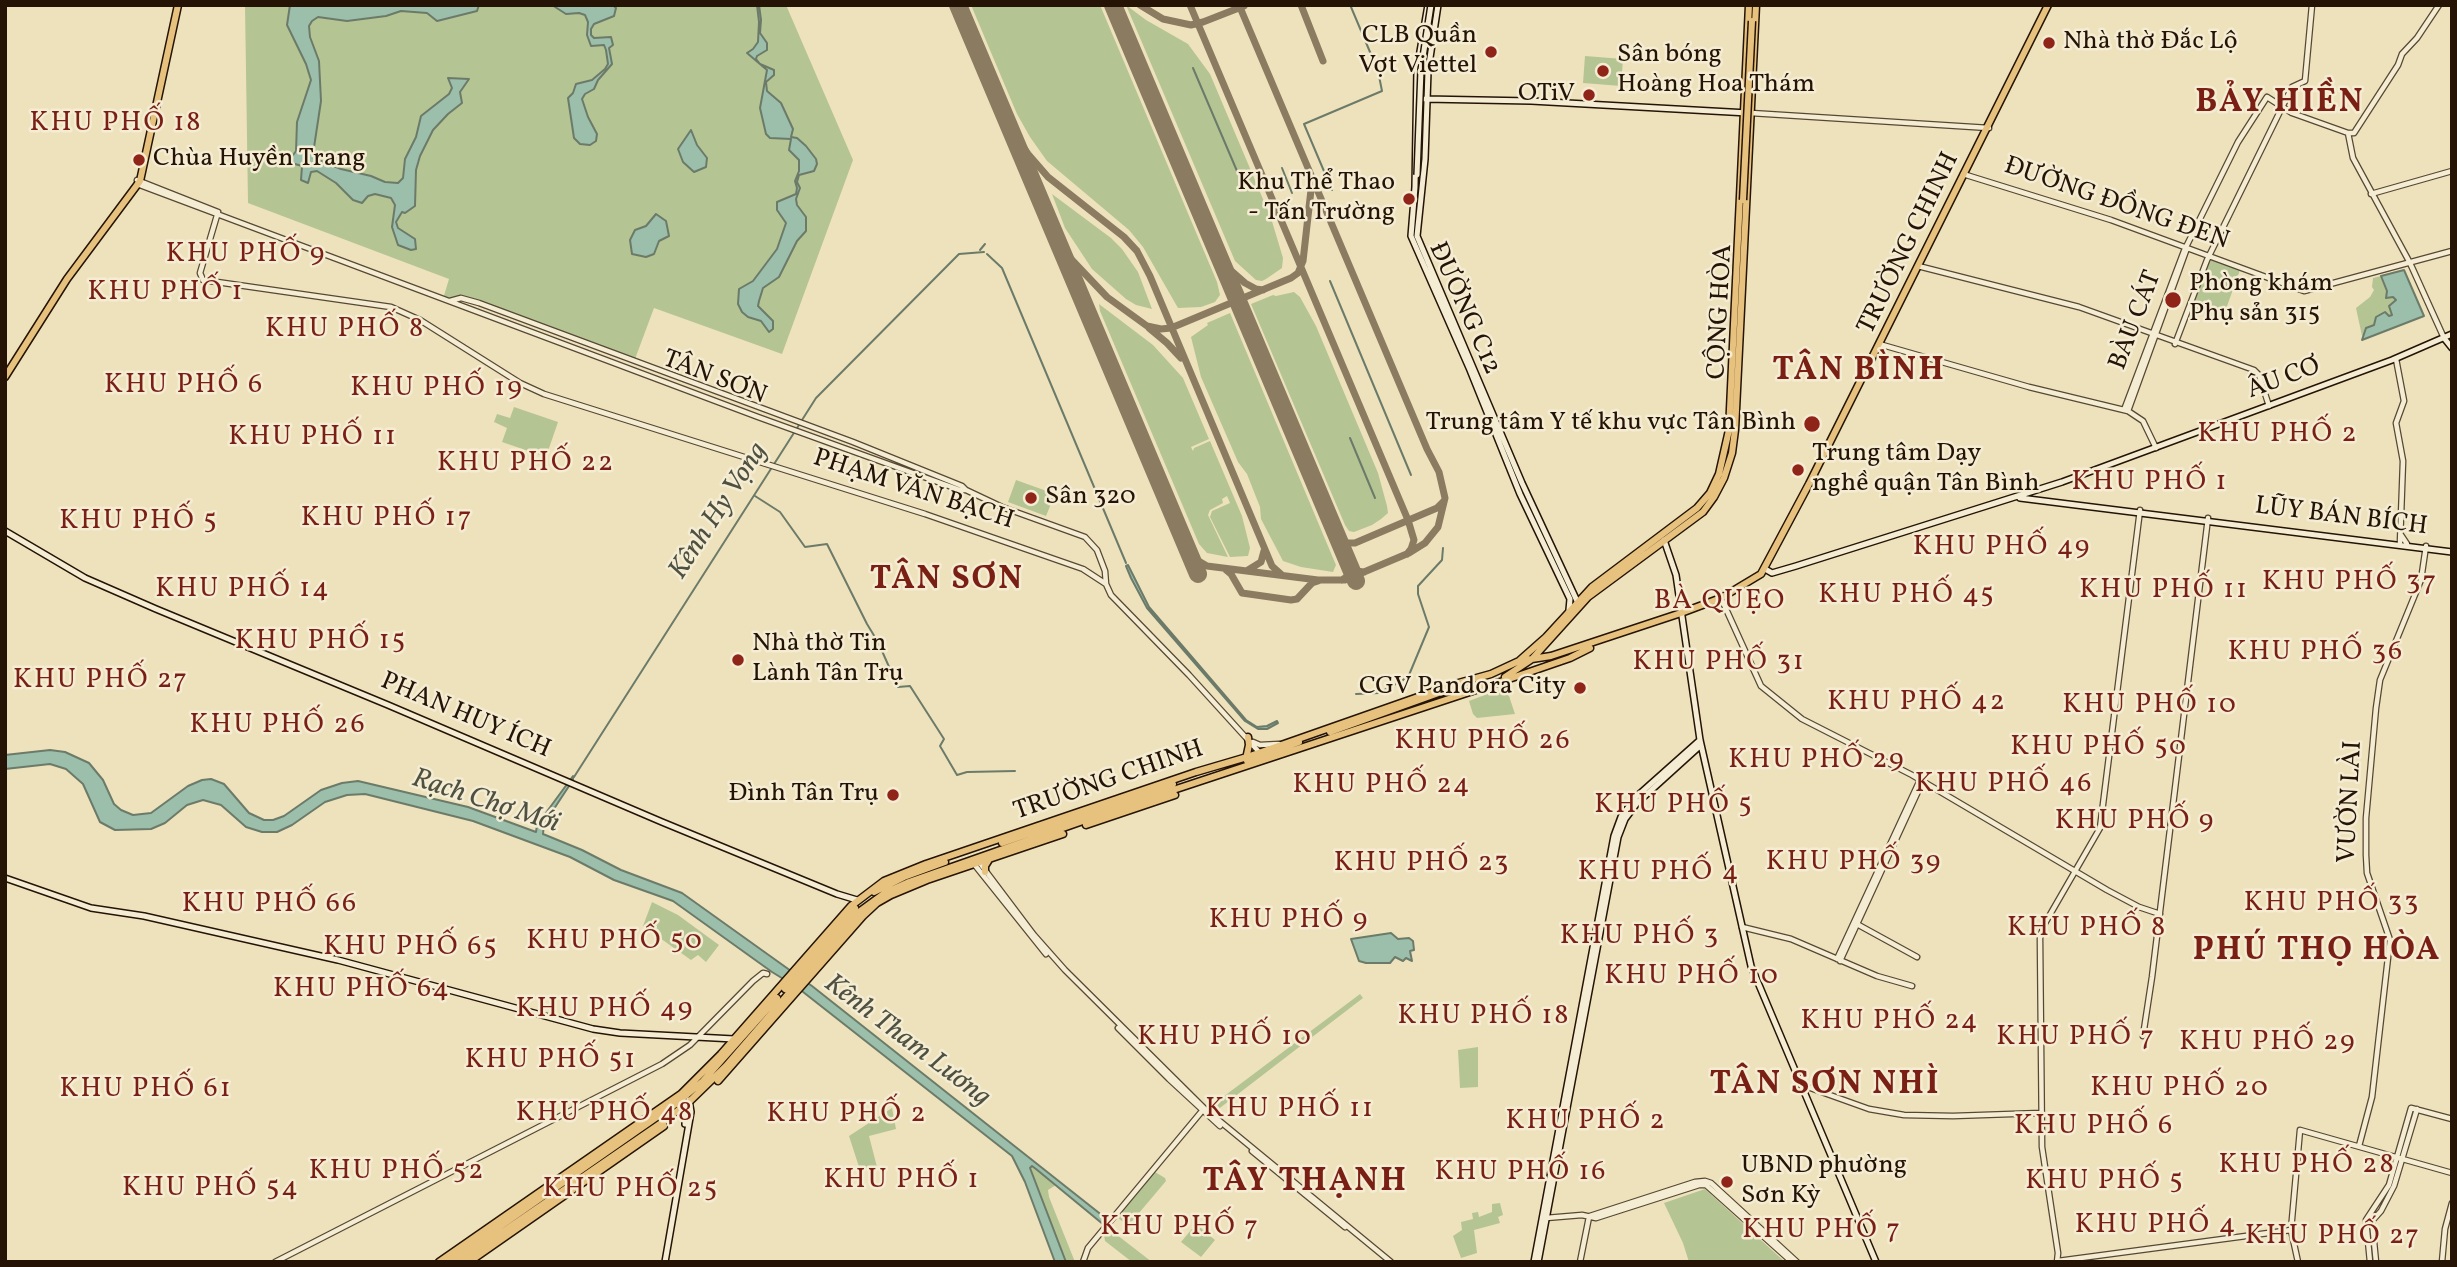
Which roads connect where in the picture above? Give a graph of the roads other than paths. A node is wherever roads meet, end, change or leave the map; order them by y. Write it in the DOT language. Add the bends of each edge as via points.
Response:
graph roads {
  1 [pos="176,5"];
  2 [pos="1433,5"];
  3 [pos="1753,5"];
  4 [pos="2049,5"];
  5 [pos="2312,5"];
  6 [pos="2439,5"];
  7 [pos="1416,98"];
  8 [pos="1426,99"];
  9 [pos="2282,108"];
  10 [pos="1747,113"];
  11 [pos="1988,127"];
  12 [pos="2348,133"];
  13 [pos="2452,171"];
  14 [pos="1965,175"];
  15 [pos="137,182"];
  16 [pos="1418,187"];
  17 [pos="2370,192"];
  18 [pos="218,214"];
  19 [pos="2188,248"];
  20 [pos="2452,251"];
  21 [pos="2209,256"];
  22 [pos="2410,263"];
  23 [pos="1919,267"];
  24 [pos="465,299"];
  25 [pos="449,301"];
  26 [pos="462,306"];
  27 [pos="494,309"];
  28 [pos="490,317"];
  29 [pos="556,333"];
  30 [pos="2452,334"];
  31 [pos="2154,336"];
  32 [pos="565,337"];
  33 [pos="2444,338"];
  34 [pos="554,340"];
  35 [pos="563,344"];
  36 [pos="1880,344"];
  37 [pos="2175,344"];
  38 [pos="2452,348"];
  39 [pos="18,353"];
  40 [pos="2396,359"];
  41 [pos="630,360"];
  42 [pos="1735,363"];
  43 [pos="639,364"];
  44 [pos="627,367"];
  45 [pos="5,371"];
  46 [pos="637,371"];
  47 [pos="5,377"];
  48 [pos="685,382"];
  49 [pos="697,386"];
  50 [pos="682,388"];
  51 [pos="692,392"];
  52 [pos="2269,406"];
  53 [pos="757,407"];
  54 [pos="2126,410"];
  55 [pos="770,412"];
  56 [pos="753,415"];
  57 [pos="768,421"];
  58 [pos="835,436"];
  59 [pos="844,439"];
  60 [pos="831,444"];
  61 [pos="841,447"];
  62 [pos="2156,448"];
  63 [pos="902,466"];
  64 [pos="2050,486"];
  65 [pos="2027,496"];
  66 [pos="2051,499"];
  67 [pos="1982,509"];
  68 [pos="2139,511"];
  69 [pos="1977,519"];
  70 [pos="2208,519"];
  71 [pos="5,531"];
  72 [pos="1664,537"];
  73 [pos="2404,543"];
  74 [pos="2426,547"];
  75 [pos="2452,550"];
  76 [pos="1767,570"];
  77 [pos="1104,582"];
  78 [pos="1584,595"];
  79 [pos="1722,599"];
  80 [pos="1569,610"];
  81 [pos="1682,615"];
  82 [pos="1552,638"];
  83 [pos="1568,654"];
  84 [pos="1530,656"];
  85 [pos="1521,664"];
  86 [pos="1494,683"];
  87 [pos="1402,705"];
  88 [pos="1250,739"];
  89 [pos="1700,742"];
  90 [pos="1283,743"];
  91 [pos="1262,758"];
  92 [pos="1246,759"];
  93 [pos="1921,781"];
  94 [pos="1047,831"];
  95 [pos="996,852"];
  96 [pos="974,856"];
  97 [pos="989,859"];
  98 [pos="985,872"];
  99 [pos="2075,873"];
  100 [pos="5,878"];
  101 [pos="837,894"];
  102 [pos="844,900"];
  103 [pos="860,908"];
  104 [pos="845,912"];
  105 [pos="2160,914"];
  106 [pos="1018,917"];
  107 [pos="843,922"];
  108 [pos="1856,923"];
  109 [pos="1742,928"];
  110 [pos="823,949"];
  111 [pos="1917,957"];
  112 [pos="1839,960"];
  113 [pos="804,971"];
  114 [pos="766,974"];
  115 [pos="1912,986"];
  116 [pos="786,993"];
  117 [pos="2143,1036"];
  118 [pos="698,1037"];
  119 [pos="723,1039"];
  120 [pos="737,1039"];
  121 [pos="727,1048"];
  122 [pos="1801,1085"];
  123 [pos="1184,1091"];
  124 [pos="687,1099"];
  125 [pos="1193,1102"];
  126 [pos="679,1106"];
  127 [pos="1202,1111"];
  128 [pos="2041,1113"];
  129 [pos="2452,1119"];
  130 [pos="1194,1121"];
  131 [pos="2358,1146"];
  132 [pos="2400,1158"];
  133 [pos="2452,1173"];
  134 [pos="676,1185"];
  135 [pos="1319,1203"];
  136 [pos="2452,1203"];
  137 [pos="1590,1217"];
  138 [pos="1544,1218"];
  139 [pos="2291,1230"];
  140 [pos="2058,1261"];
  141 [pos="275,1262"];
  142 [pos="439,1262"];
  143 [pos="449,1262"];
  144 [pos="459,1262"];
  145 [pos="469,1262"];
  146 [pos="663,1262"];
  147 [pos="1083,1262"];
  148 [pos="1389,1262"];
  149 [pos="1536,1262"];
  150 [pos="1580,1262"];
  151 [pos="1794,1262"];
  152 [pos="1876,1262"];
  153 [pos="2298,1262"];
  154 [pos="2370,1262"];
  155 [pos="2376,1262"];
  156 [pos="2442,1262"];
  1 -- 15 [label="main road"];
  2 -- 7 [label="main road, ĐƯỜNG C12"];
  2 -- 8 [label="main road, ĐƯỜNG C12"];
  2 -- 16 [label="main road, bridge" via="1421,70"];
  3 -- 10 [label="main road, CỘNG HÒA"];
  3 -- 42 [label="main road, CỘNG HÒA, bridge"];
  4 -- 11 [label="main road, TRƯỜNG CHINH"];
  5 -- 9 [label="street" via="2305,81 2292,87"];
  6 -- 12 [label="street" via="2402,54 2354,133"];
  7 -- 8 [label="main road"];
  7 -- 16 [label="main road, ĐƯỜNG C12"];
  8 -- 10 [label="main road"];
  8 -- 16 [label="main road, ĐƯỜNG C12" via="1425,159"];
  9 -- 12 [label="street"];
  9 -- 19 [label="street, BÀU CÁT" via="2267,97 2238,142"];
  9 -- 21 [label="street"];
  10 -- 11 [label="street"];
  10 -- 42 [label="main road, CỘNG HÒA"];
  11 -- 14 [label="main road, TRƯỜNG CHINH"];
  12 -- 17 [label="street" via="2352,156"];
  13 -- 17 [label="street"];
  14 -- 19 [label="street, ĐƯỜNG ĐỒNG ĐEN" via="2105,217"];
  14 -- 23 [label="main road, TRƯỜNG CHINH"];
  15 -- 18 [label="street, TÂN SƠN"];
  15 -- 39 [label="main road"];
  16 -- 78 [label="main road, ĐƯỜNG C12" via="1417,236 1522,483"];
  16 -- 80 [label="main road, ĐƯỜNG C12" via="1412,240 1570,599"];
  17 -- 22 [label="street"];
  18 -- 25 [label="street, TÂN SƠN"];
  18 -- 77 [label="street, PHẠM VĂN BẠCH" via="200,273 204,280 391,307 544,394 930,515 1083,569"];
  19 -- 21 [label="street, ĐƯỜNG ĐỒNG ĐEN"];
  19 -- 31 [label="street, BÀU CÁT"];
  20 -- 22 [label="street"];
  21 -- 22 [label="street, ĐƯỜNG ĐỒNG ĐEN" via="2304,291"];
  21 -- 37 [label="street"];
  22 -- 33 [label="street"];
  23 -- 31 [label="street" via="2079,307"];
  23 -- 36 [label="main road, TRƯỜNG CHINH"];
  24 -- 25 [label="street, TÂN SƠN"];
  24 -- 26 [label="street"];
  24 -- 27 [label="street, TÂN SƠN"];
  25 -- 26 [label="street, TÂN SƠN"];
  26 -- 28 [label="street, TÂN SƠN"];
  27 -- 28 [label="street"];
  27 -- 29 [label="street, TÂN SƠN"];
  28 -- 34 [label="street, TÂN SƠN"];
  29 -- 32 [label="street, TÂN SƠN"];
  29 -- 34 [label="street"];
  30 -- 33 [label="main road, ÂU CƠ"];
  31 -- 37 [label="street"];
  31 -- 54 [label="street, BÀU CÁT"];
  32 -- 35 [label="street"];
  32 -- 41 [label="street, TÂN SƠN"];
  33 -- 38 [label="main road"];
  33 -- 40 [label="main road, ÂU CƠ"];
  34 -- 35 [label="street, TÂN SƠN"];
  35 -- 44 [label="street, TÂN SƠN"];
  36 -- 54 [label="street"];
  36 -- 76 [label="main road, TRƯỜNG CHINH"];
  37 -- 52 [label="street" via="2256,371"];
  39 -- 45 [label="main road"];
  39 -- 47 [label="main road"];
  40 -- 52 [label="main road, ÂU CƠ"];
  40 -- 73 [label="street" via="2404,401 2396,423 2403,461 2400,531"];
  41 -- 43 [label="street, TÂN SƠN"];
  41 -- 44 [label="street"];
  42 -- 72 [label="main road, CỘNG HÒA" via="1728,436 1717,479 1700,506"];
  43 -- 46 [label="street"];
  43 -- 48 [label="street, TÂN SƠN"];
  44 -- 46 [label="street, TÂN SƠN"];
  46 -- 50 [label="street, TÂN SƠN"];
  48 -- 49 [label="street, TÂN SƠN"];
  48 -- 50 [label="street"];
  49 -- 51 [label="street" via="691,387"];
  49 -- 53 [label="street, TÂN SƠN"];
  50 -- 51 [label="street, TÂN SƠN"];
  51 -- 56 [label="street, TÂN SƠN"];
  52 -- 62 [label="main road, ÂU CƠ"];
  53 -- 55 [label="street, TÂN SƠN"];
  53 -- 56 [label="street"];
  54 -- 62 [label="street" via="2143,421"];
  55 -- 57 [label="street"];
  55 -- 58 [label="street, TÂN SƠN"];
  56 -- 57 [label="street, TÂN SƠN"];
  57 -- 60 [label="street, TÂN SƠN"];
  58 -- 59 [label="street, TÂN SƠN"];
  58 -- 60 [label="street"];
  59 -- 61 [label="street"];
  59 -- 63 [label="street, TÂN SƠN"];
  60 -- 61 [label="street, TÂN SƠN"];
  61 -- 63 [label="street, TÂN SƠN"];
  62 -- 64 [label="main road, ÂU CƠ"];
  63 -- 77 [label="street, TÂN SƠN" via="1090,540"];
  64 -- 65 [label="main road, ÂU CƠ"];
  64 -- 66 [label="main road"];
  65 -- 66 [label="main road, LŨY BÁN BÍCH"];
  65 -- 67 [label="main road, ÂU CƠ"];
  65 -- 68 [label="main road, LŨY BÁN BÍCH"];
  66 -- 68 [label="main road, LŨY BÁN BÍCH"];
  67 -- 69 [label="main road"];
  67 -- 76 [label="main road, ÂU CƠ" via="1787,569"];
  68 -- 70 [label="main road, LŨY BÁN BÍCH"];
  68 -- 99 [label="street" via="2100,825"];
  70 -- 73 [label="main road, LŨY BÁN BÍCH"];
  70 -- 74 [label="main road, LŨY BÁN BÍCH"];
  70 -- 105 [label="street"];
  71 -- 101 [label="main road, PHAN HUY ÍCH" via="85,578"];
  72 -- 78 [label="main road, CỘNG HÒA"];
  72 -- 81 [label="main road"];
  73 -- 74 [label="main road, LŨY BÁN BÍCH"];
  74 -- 75 [label="main road, LŨY BÁN BÍCH"];
  74 -- 131 [label="street, VƯỜN LÀI" via="2421,580 2380,680 2376,705 2366,818 2367,873 2390,940 2372,1097"];
  76 -- 79 [label="main road, TRƯỜNG CHINH"];
  77 -- 88 [label="street, PHẠM VĂN BẠCH" via="1111,595"];
  78 -- 80 [label="main road, CỘNG HÒA"];
  78 -- 82 [label="main road, CỘNG HÒA"];
  78 -- 82 [label="main road"];
  79 -- 81 [label="main road, TRƯỜNG CHINH"];
  79 -- 93 [label="street" via="1763,690 1810,724"];
  80 -- 84 [label="main road, CỘNG HÒA"];
  81 -- 83 [label="main road, TRƯỜNG CHINH"];
  81 -- 89 [label="main road"];
  82 -- 83 [label="main road" via="1553,649"];
  82 -- 84 [label="main road, CỘNG HÒA"];
  83 -- 84 [label="main road, TRƯỜNG CHINH"];
  83 -- 86 [label="main road, TRƯỜNG CHINH"];
  84 -- 85 [label="main road, TRƯỜNG CHINH"];
  85 -- 86 [label="main road, TRƯỜNG CHINH"];
  85 -- 87 [label="main road, TRƯỜNG CHINH"];
  86 -- 91 [label="main road, TRƯỜNG CHINH" via="1439,705"];
  87 -- 90 [label="main road, TRƯỜNG CHINH"];
  87 -- 91 [label="main road, TRƯỜNG CHINH"];
  88 -- 90 [label="street" via="1260,745"];
  88 -- 91 [label="street, PHẠM VĂN BẠCH"];
  88 -- 92 [label="main road"];
  89 -- 109 [label="main road"];
  89 -- 138 [label="main road" via="1641,798 1618,837"];
  90 -- 91 [label="main road, TRƯỜNG CHINH"];
  91 -- 92 [label="main road, TRƯỜNG CHINH"];
  91 -- 94 [label="main road, TRƯỜNG CHINH"];
  92 -- 94 [label="main road, TRƯỜNG CHINH" via="1196,772"];
  93 -- 99 [label="street"];
  93 -- 108 [label="street"];
  94 -- 95 [label="main road, TRƯỜNG CHINH"];
  94 -- 96 [label="main road, TRƯỜNG CHINH"];
  94 -- 97 [label="main road, TRƯỜNG CHINH"];
  95 -- 96 [label="main road, TRƯỜNG CHINH"];
  95 -- 97 [label="main road"];
  96 -- 97 [label="main road, TRƯỜNG CHINH"];
  96 -- 98 [label="street"];
  96 -- 103 [label="main road, TRƯỜNG CHINH"];
  96 -- 103 [label="main road, TRƯỜNG CHINH" via="904,877 878,890"];
  96 -- 106 [label="street"];
  97 -- 98 [label="main road"];
  98 -- 106 [label="street"];
  99 -- 105 [label="street"];
  99 -- 128 [label="street" via="2040,938"];
  100 -- 118 [label="main road" via="91,908 346,962 593,1029"];
  101 -- 102 [label="main road"];
  101 -- 103 [label="main road"];
  102 -- 103 [label="main road"];
  102 -- 104 [label="main road"];
  103 -- 104 [label="main road, TRƯỜNG CHINH"];
  103 -- 107 [label="main road, TRƯỜNG CHINH"];
  103 -- 110 [label="main road, TRƯỜNG CHINH"];
  104 -- 107 [label="main road"];
  104 -- 110 [label="main road, TRƯỜNG CHINH"];
  105 -- 117 [label="street"];
  106 -- 123 [label="street" via="1064,971"];
  107 -- 110 [label="main road, TRƯỜNG CHINH"];
  108 -- 111 [label="street"];
  108 -- 112 [label="street"];
  109 -- 112 [label="street" via="1791,939"];
  109 -- 122 [label="main road" via="1753,972"];
  110 -- 113 [label="main road, TRƯỜNG CHINH"];
  110 -- 113 [label="main road, TRƯỜNG CHINH"];
  112 -- 115 [label="street"];
  113 -- 116 [label="main road"];
  114 -- 118 [label="street" via="752,981"];
  116 -- 120 [label="main road"];
  116 -- 124 [label="main road" via="710,1085"];
  118 -- 119 [label="main road"];
  118 -- 141 [label="street" via="662,1064 608,1093"];
  119 -- 120 [label="main road"];
  119 -- 121 [label="main road"];
  120 -- 121 [label="main road"];
  120 -- 124 [label="main road"];
  121 -- 124 [label="main road"];
  122 -- 128 [label="street" via="1869,1109 1904,1115"];
  122 -- 152 [label="main road"];
  123 -- 125 [label="street"];
  123 -- 135 [label="street"];
  124 -- 126 [label="main road"];
  124 -- 126 [label="main road"];
  124 -- 134 [label="main road"];
  125 -- 127 [label="street"];
  125 -- 130 [label="street"];
  126 -- 134 [label="main road" via="686,1119"];
  126 -- 142 [label="main road"];
  126 -- 143 [label="main road"];
  126 -- 144 [label="main road"];
  126 -- 145 [label="main road"];
  127 -- 130 [label="street"];
  127 -- 135 [label="street"];
  128 -- 140 [label="street"];
  129 -- 132 [label="street" via="2414,1108"];
  130 -- 147 [label="street" via="1085,1252"];
  131 -- 132 [label="street"];
  131 -- 139 [label="street" via="2300,1130"];
  132 -- 133 [label="street"];
  132 -- 154 [label="street" via="2366,1220"];
  132 -- 155 [label="street" via="2394,1186 2372,1221"];
  134 -- 146 [label="main road"];
  135 -- 148 [label="street"];
  136 -- 156 [label="street" via="2442,1241"];
  137 -- 138 [label="street"];
  137 -- 150 [label="street"];
  137 -- 151 [label="street" via="1707,1183"];
  138 -- 149 [label="main road"];
  139 -- 140 [label="street"];
  139 -- 153 [label="street"];
}
